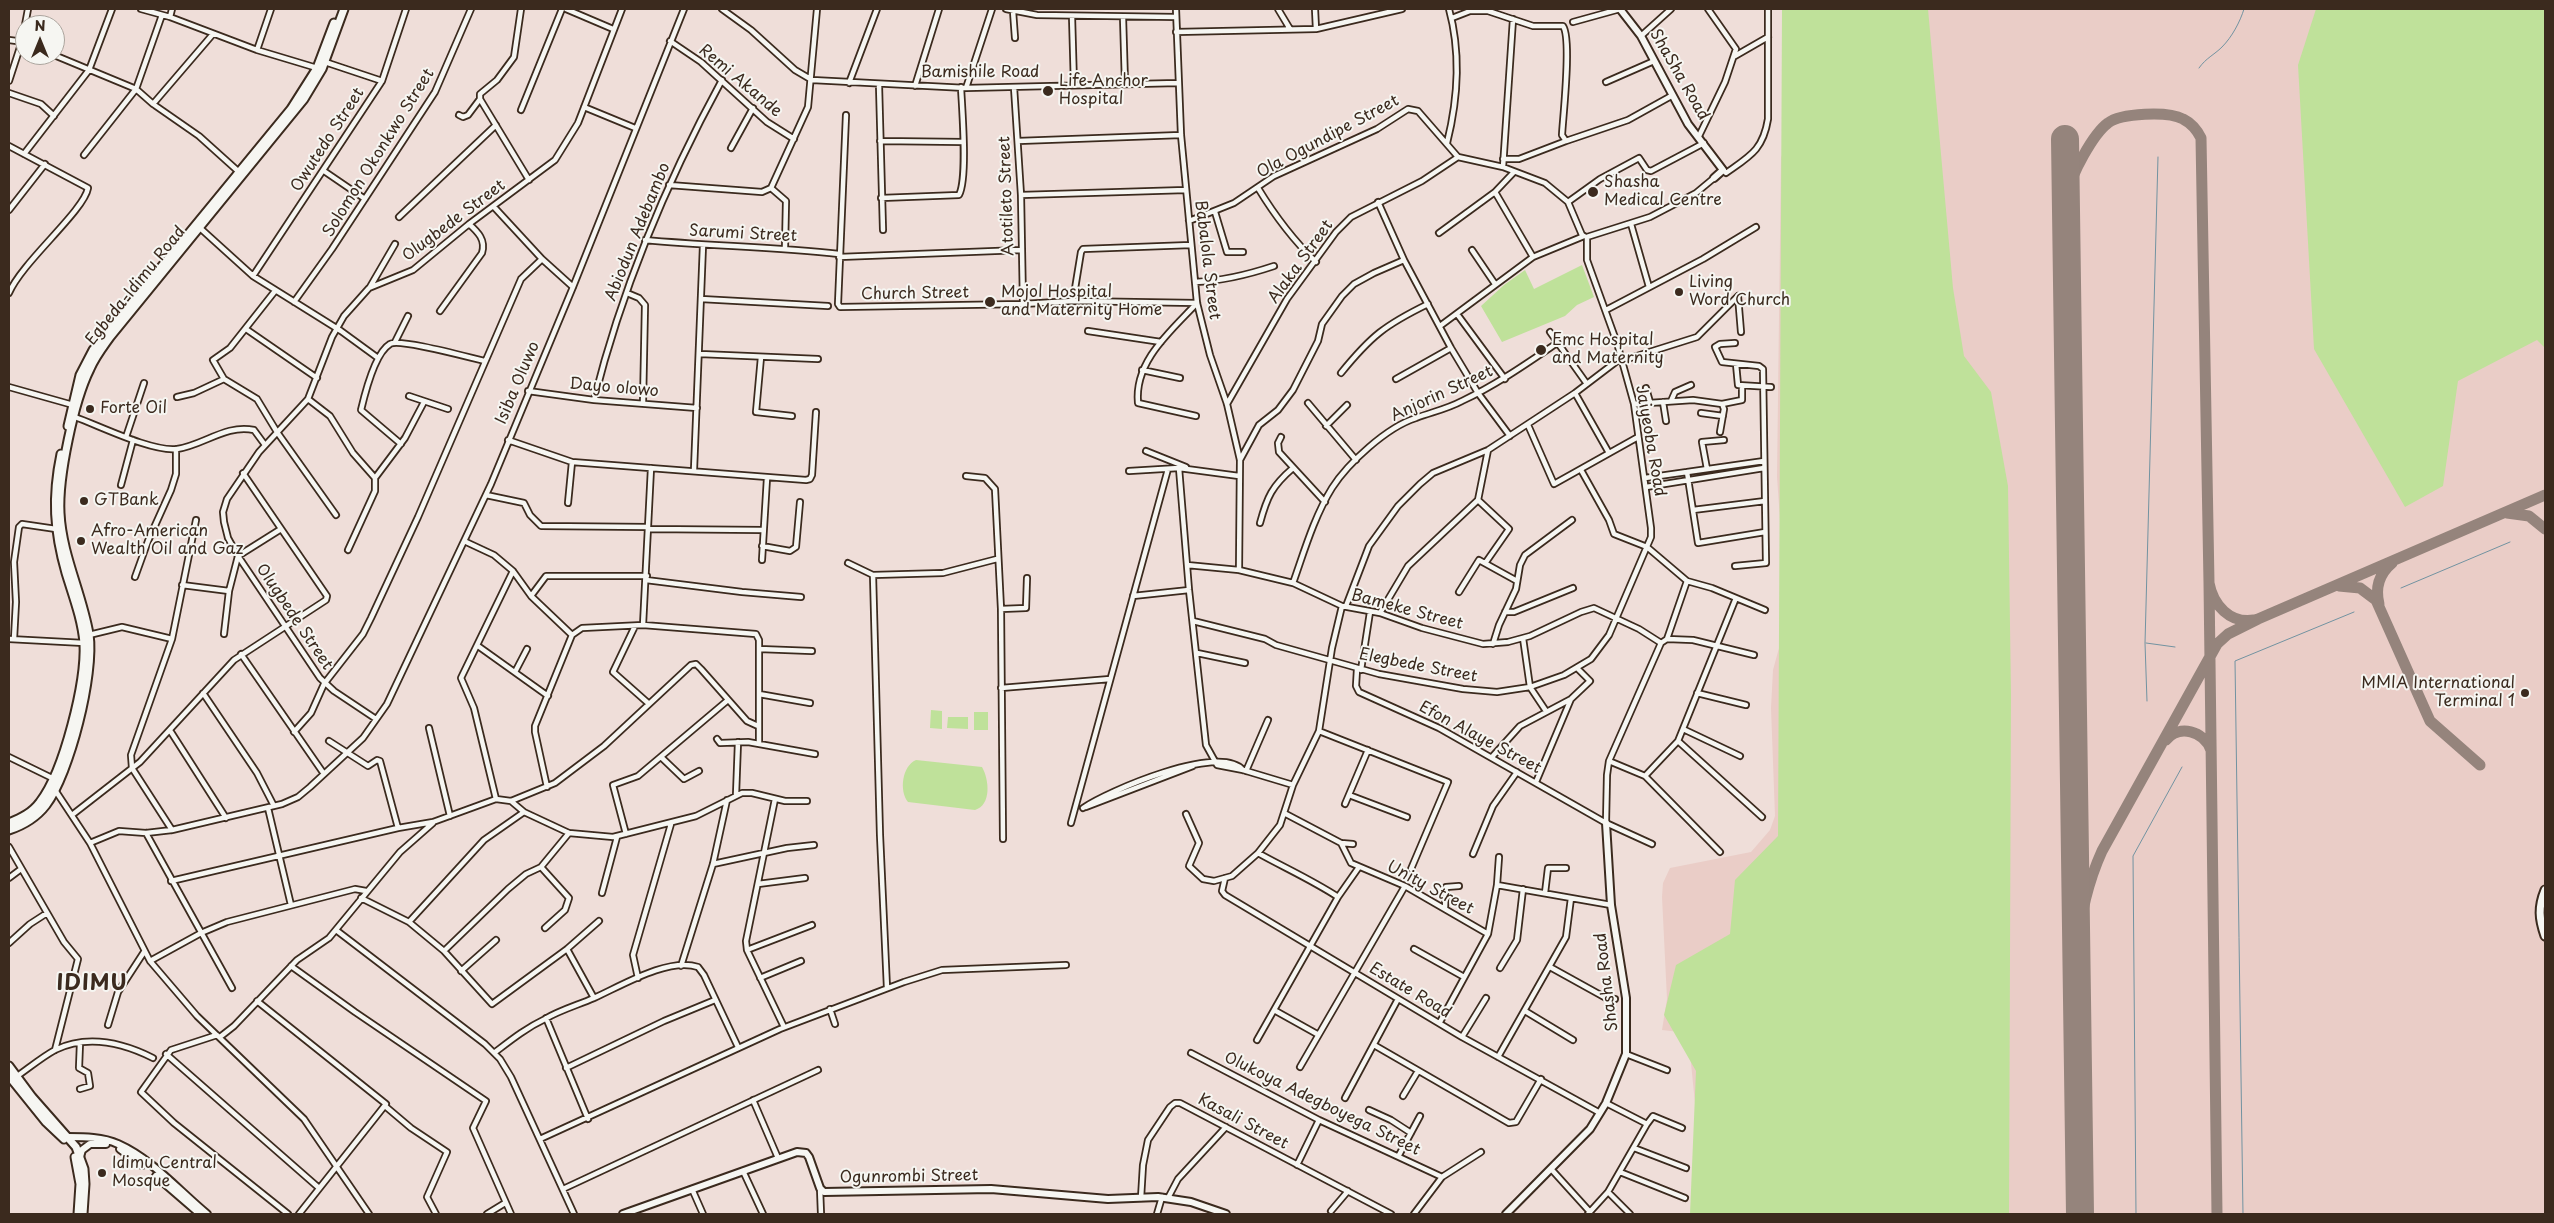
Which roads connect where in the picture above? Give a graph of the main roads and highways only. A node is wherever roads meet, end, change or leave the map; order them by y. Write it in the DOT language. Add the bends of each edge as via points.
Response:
graph roads {
  1 [pos="339,9"];
  2 [pos="344,9"];
  3 [pos="73,586"];
  4 [pos="64,757"];
  5 [pos="9,823"];
  6 [pos="9,830"];
  7 [pos="2545,890"];
  8 [pos="2545,936"];
  9 [pos="9,1066"];
  10 [pos="13,1076"];
  11 [pos="78,1214"];
  12 [pos="83,1214"];
  1 -- 3 [label="main road, Egbeda-Idimu Road" via="317,68 291,109 93,350 84,367 54,498 56,529"];
  2 -- 3 [label="main road, Egbeda-Idimu Road" via="325,62 304,99 97,356 83,386 66,452 59,511"];
  3 -- 4 [label="main road, Egbeda-Idimu Road" via="84,643 84,664"];
  3 -- 4 [label="main road, Egbeda-Idimu Road" via="89,636 88,680"];
  4 -- 5 [label="main road, Egbeda-Idimu Road" via="40,802 26,815"];
  4 -- 6 [label="main road, Egbeda-Idimu Road" via="55,790 34,818"];
  7 -- 8 [label="main road" via="2539,916"];
  9 -- 10 [label="main road"];
  10 -- 11 [label="main road" via="74,1154 80,1184"];
  10 -- 12 [label="main road" via="68,1137 80,1157 86,1184"];
}
